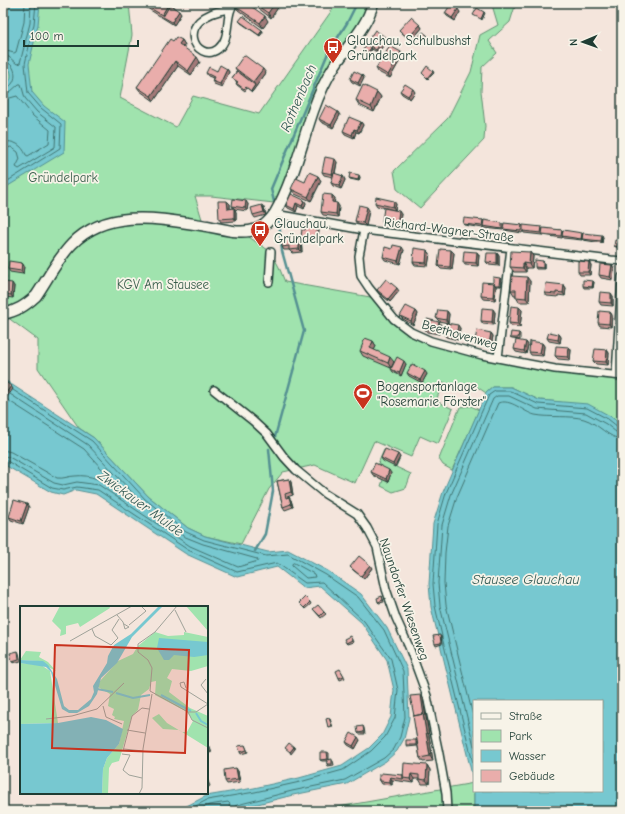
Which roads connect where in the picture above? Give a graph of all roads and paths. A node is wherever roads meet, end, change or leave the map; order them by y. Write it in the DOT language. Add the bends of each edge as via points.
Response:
graph roads {
  1 [pos="373,3"];
  2 [pos="232,6"];
  3 [pos="275,214"];
  4 [pos="364,230"];
  5 [pos="510,248"];
  6 [pos="271,252"];
  7 [pos="622,260"];
  8 [pos="622,277"];
  9 [pos="269,282"];
  10 [pos="3,314"];
  11 [pos="498,358"];
  12 [pos="619,375"];
  13 [pos="214,390"];
  14 [pos="447,811"];
  1 -- 3 [label="street" via="365,25 321,89 285,194"];
  2 -- 2 [label="street" via="223,42 218,49 209,52 202,50 195,44 192,36 196,24 209,15"];
  3 -- 4 [label="street, Richard-Wagner-Straße"];
  3 -- 10 [label="street" via="259,228 243,232 136,218 103,224 87,231 72,244 36,296 22,308"];
  4 -- 5 [label="street, Richard-Wagner-Straße"];
  4 -- 11 [label="street, Beethovenweg" via="359,256 361,276 394,319 411,332 431,341"];
  5 -- 7 [label="street, Richard-Wagner-Straße"];
  5 -- 11 [label="street"];
  6 -- 9 [label="street"];
  8 -- 12 [label="street"];
  11 -- 12 [label="street, Beethovenweg" via="555,369"];
  13 -- 14 [label="street, Naundorfer Wiesenweg" via="267,434 296,470 325,494 357,514 367,528 377,547 386,589 427,696 446,793"];
}
